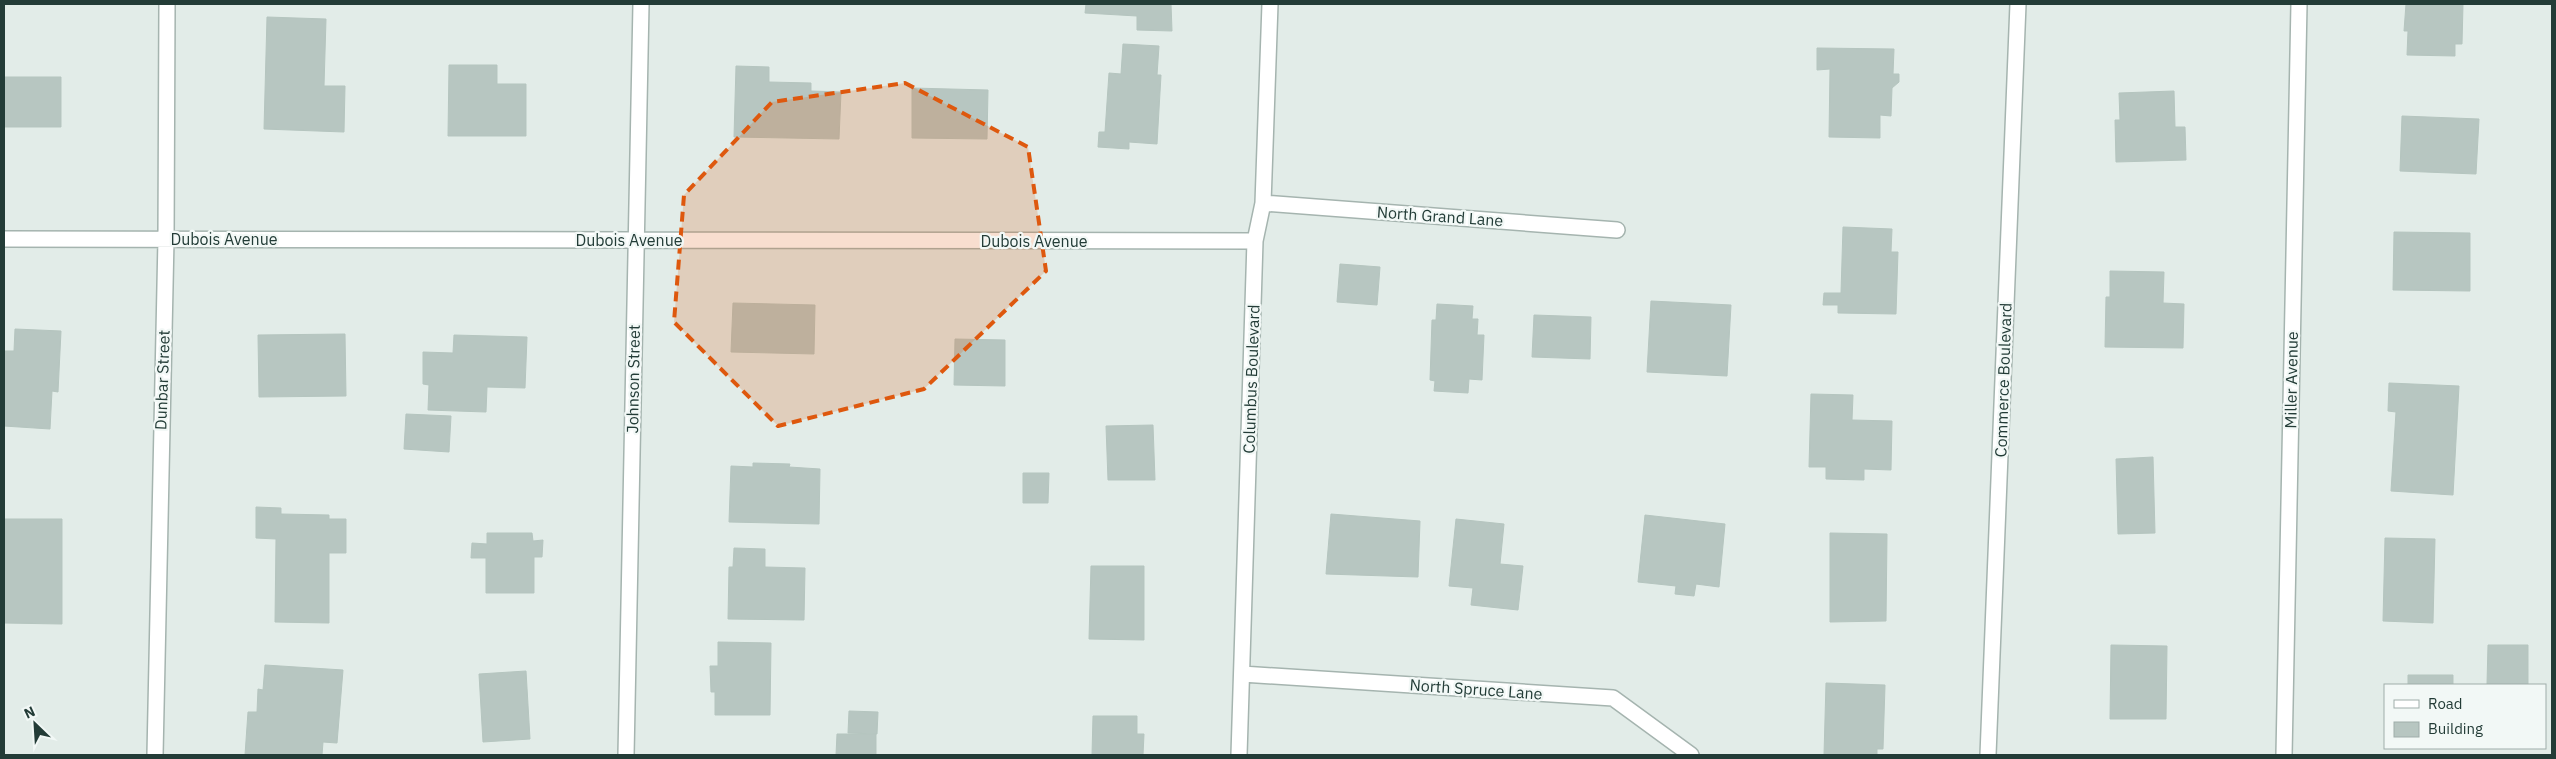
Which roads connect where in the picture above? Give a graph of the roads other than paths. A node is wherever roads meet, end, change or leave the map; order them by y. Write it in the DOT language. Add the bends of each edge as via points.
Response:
graph roads {
  1 [pos="167,4"];
  2 [pos="641,4"];
  3 [pos="1270,4"];
  4 [pos="2018,4"];
  5 [pos="2299,4"];
  6 [pos="1263,203"];
  7 [pos="1617,230"];
  8 [pos="4,239"];
  9 [pos="166,239"];
  10 [pos="635,240"];
  11 [pos="1255,241"];
  12 [pos="1242,674"];
  13 [pos="155,755"];
  14 [pos="626,755"];
  15 [pos="1239,755"];
  16 [pos="1690,755"];
  17 [pos="1988,755"];
  18 [pos="2284,755"];
  1 -- 9 [label="street, Dunbar Street"];
  2 -- 10 [label="street, Johnson Street"];
  3 -- 6 [label="street, Columbus Boulevard"];
  4 -- 17 [label="street, Commerce Boulevard"];
  5 -- 18 [label="street, Miller Avenue"];
  6 -- 7 [label="street, North Grand Lane"];
  6 -- 11 [label="street, Columbus Boulevard"];
  8 -- 9 [label="street, Dubois Avenue"];
  9 -- 10 [label="street, Dubois Avenue"];
  9 -- 13 [label="street, Dunbar Street"];
  10 -- 11 [label="street, Dubois Avenue"];
  10 -- 14 [label="street, Johnson Street"];
  11 -- 12 [label="street, Columbus Boulevard"];
  12 -- 15 [label="street, Columbus Boulevard"];
  12 -- 16 [label="street, North Spruce Lane" via="1613,698"];
}
